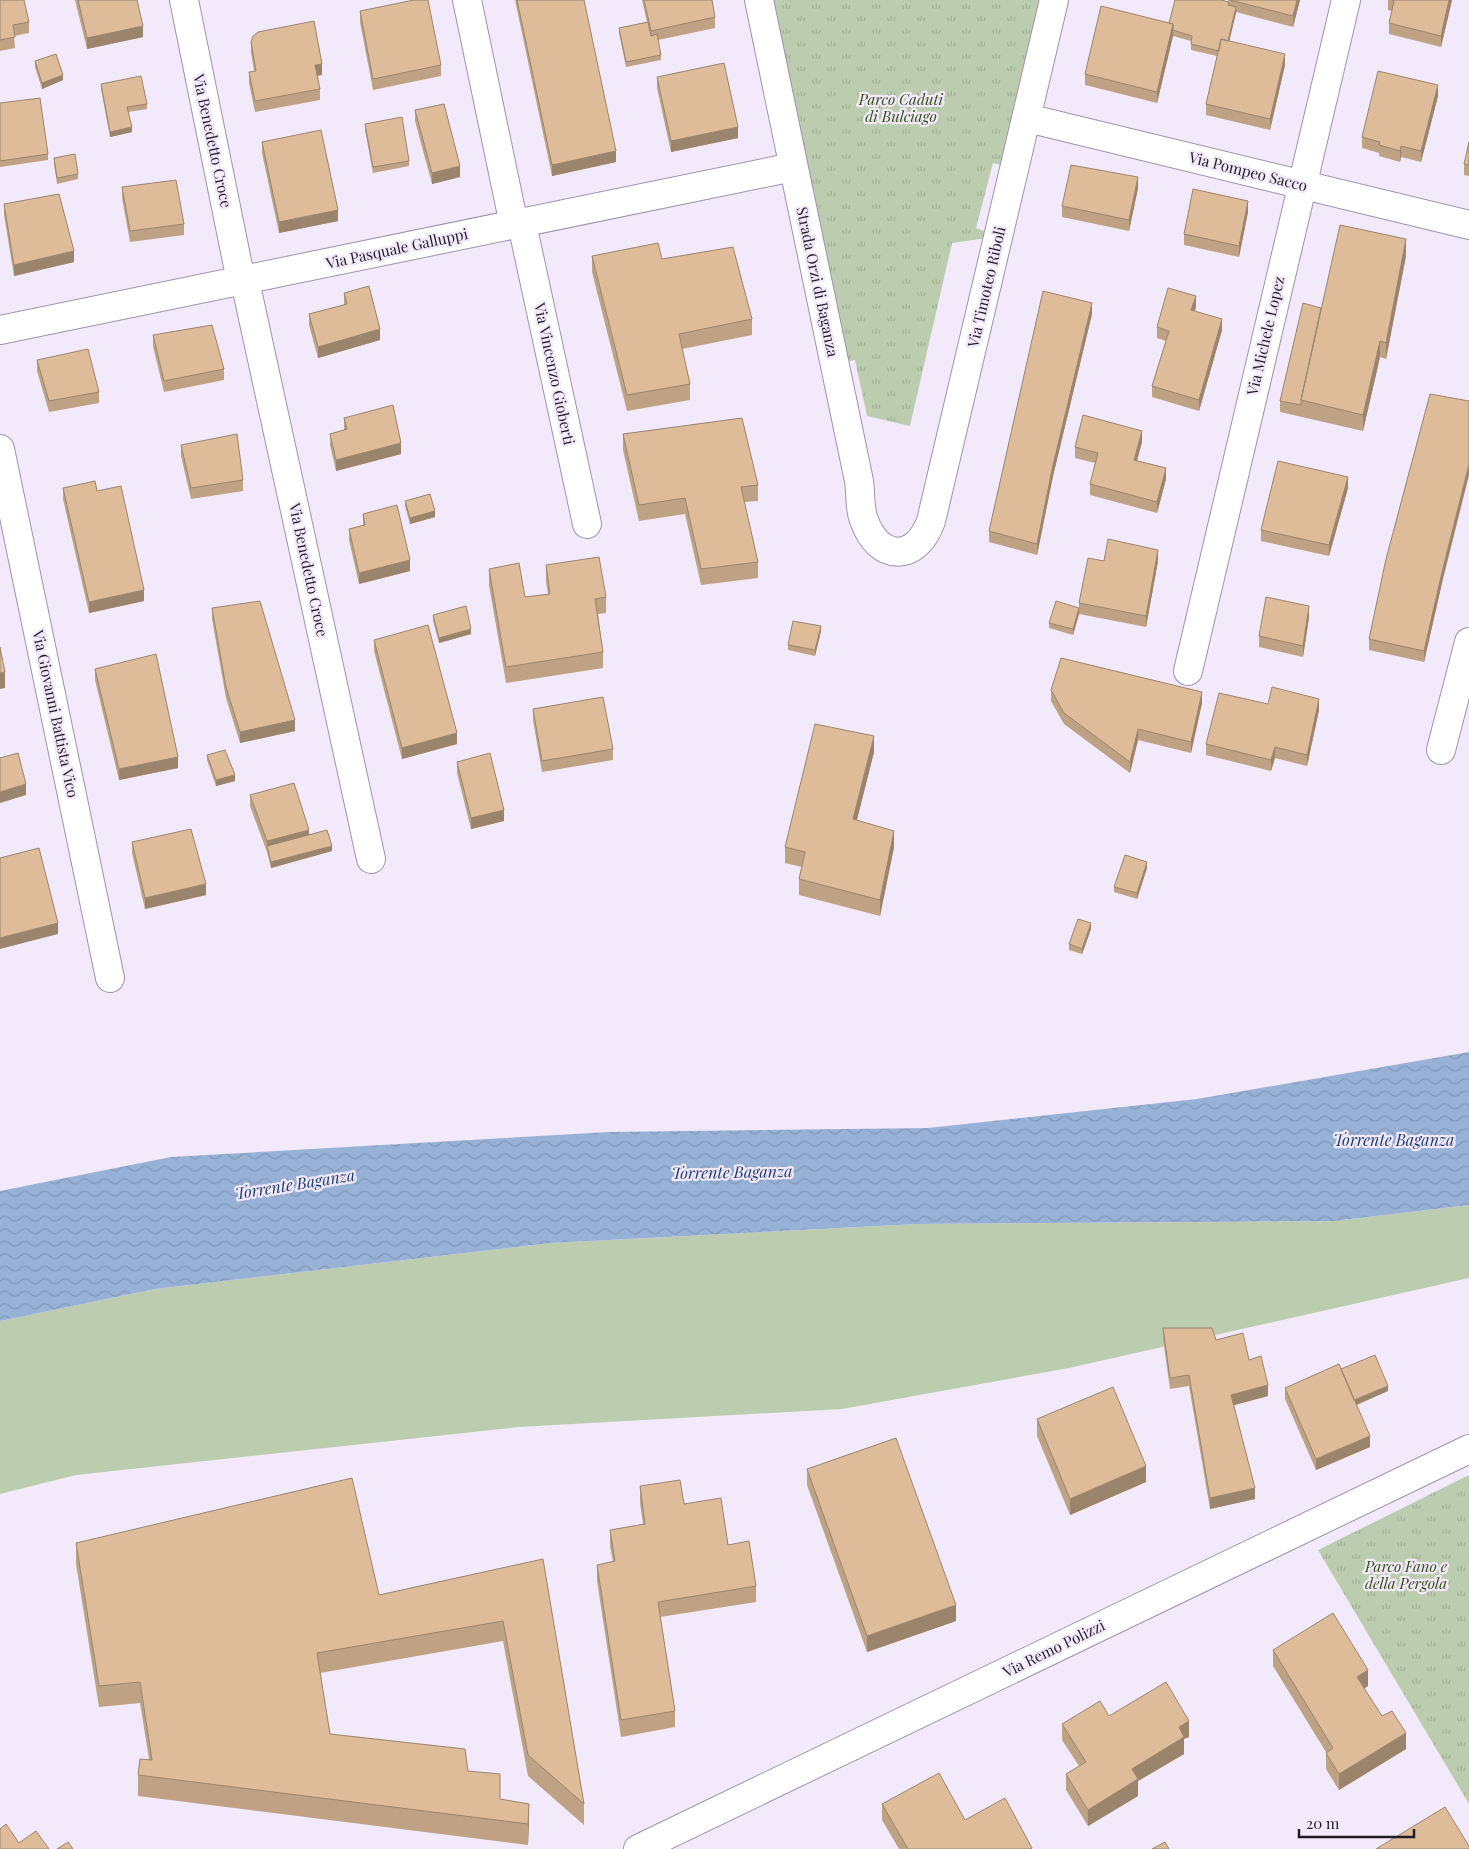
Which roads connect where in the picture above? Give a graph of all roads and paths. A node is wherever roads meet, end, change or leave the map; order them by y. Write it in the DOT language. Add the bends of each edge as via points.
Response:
graph roads {
  1 [pos="184,0"];
  2 [pos="468,0"];
  3 [pos="759,0"];
  4 [pos="1054,0"];
  5 [pos="1346,0"];
  6 [pos="1027,118"];
  7 [pos="793,167"];
  8 [pos="1301,184"];
  9 [pos="518,224"];
  10 [pos="1469,225"];
  11 [pos="243,281"];
  12 [pos="0,330"];
  13 [pos="0,449"];
  14 [pos="587,524"];
  15 [pos="893,552"];
  16 [pos="1469,642"];
  17 [pos="1188,671"];
  18 [pos="1441,750"];
  19 [pos="371,859"];
  20 [pos="110,978"];
  21 [pos="1469,1449"];
  22 [pos="638,1849"];
  1 -- 11 [label="street, Via Benedetto Croce"];
  2 -- 9 [label="street, Via Vincenzo Gioberti"];
  3 -- 7 [label="street, Strada Orzi di Baganza"];
  4 -- 6 [label="street, Via Timoteo Riboli"];
  5 -- 8 [label="street, Via Michele Lopez"];
  6 -- 8 [label="street, Via Pompeo Sacco"];
  6 -- 15 [label="street, Via Timoteo Riboli" via="931,521 926,534 912,549"];
  7 -- 9 [label="street, Via Pasquale Galluppi"];
  7 -- 15 [label="street, Strada Orzi di Baganza" via="859,481 861,513 875,540"];
  8 -- 10 [label="street, Via Pompeo Sacco"];
  8 -- 17 [label="street, Via Michele Lopez"];
  9 -- 11 [label="street, Via Pasquale Galluppi"];
  9 -- 14 [label="street, Via Vincenzo Gioberti"];
  11 -- 12 [label="street, Via Pasquale Galluppi"];
  11 -- 19 [label="street, Via Benedetto Croce"];
  13 -- 20 [label="street, Via Giovanni Battista Vico"];
  16 -- 18 [label="street"];
  21 -- 22 [label="street, Via Remo Polizzi"];
}
